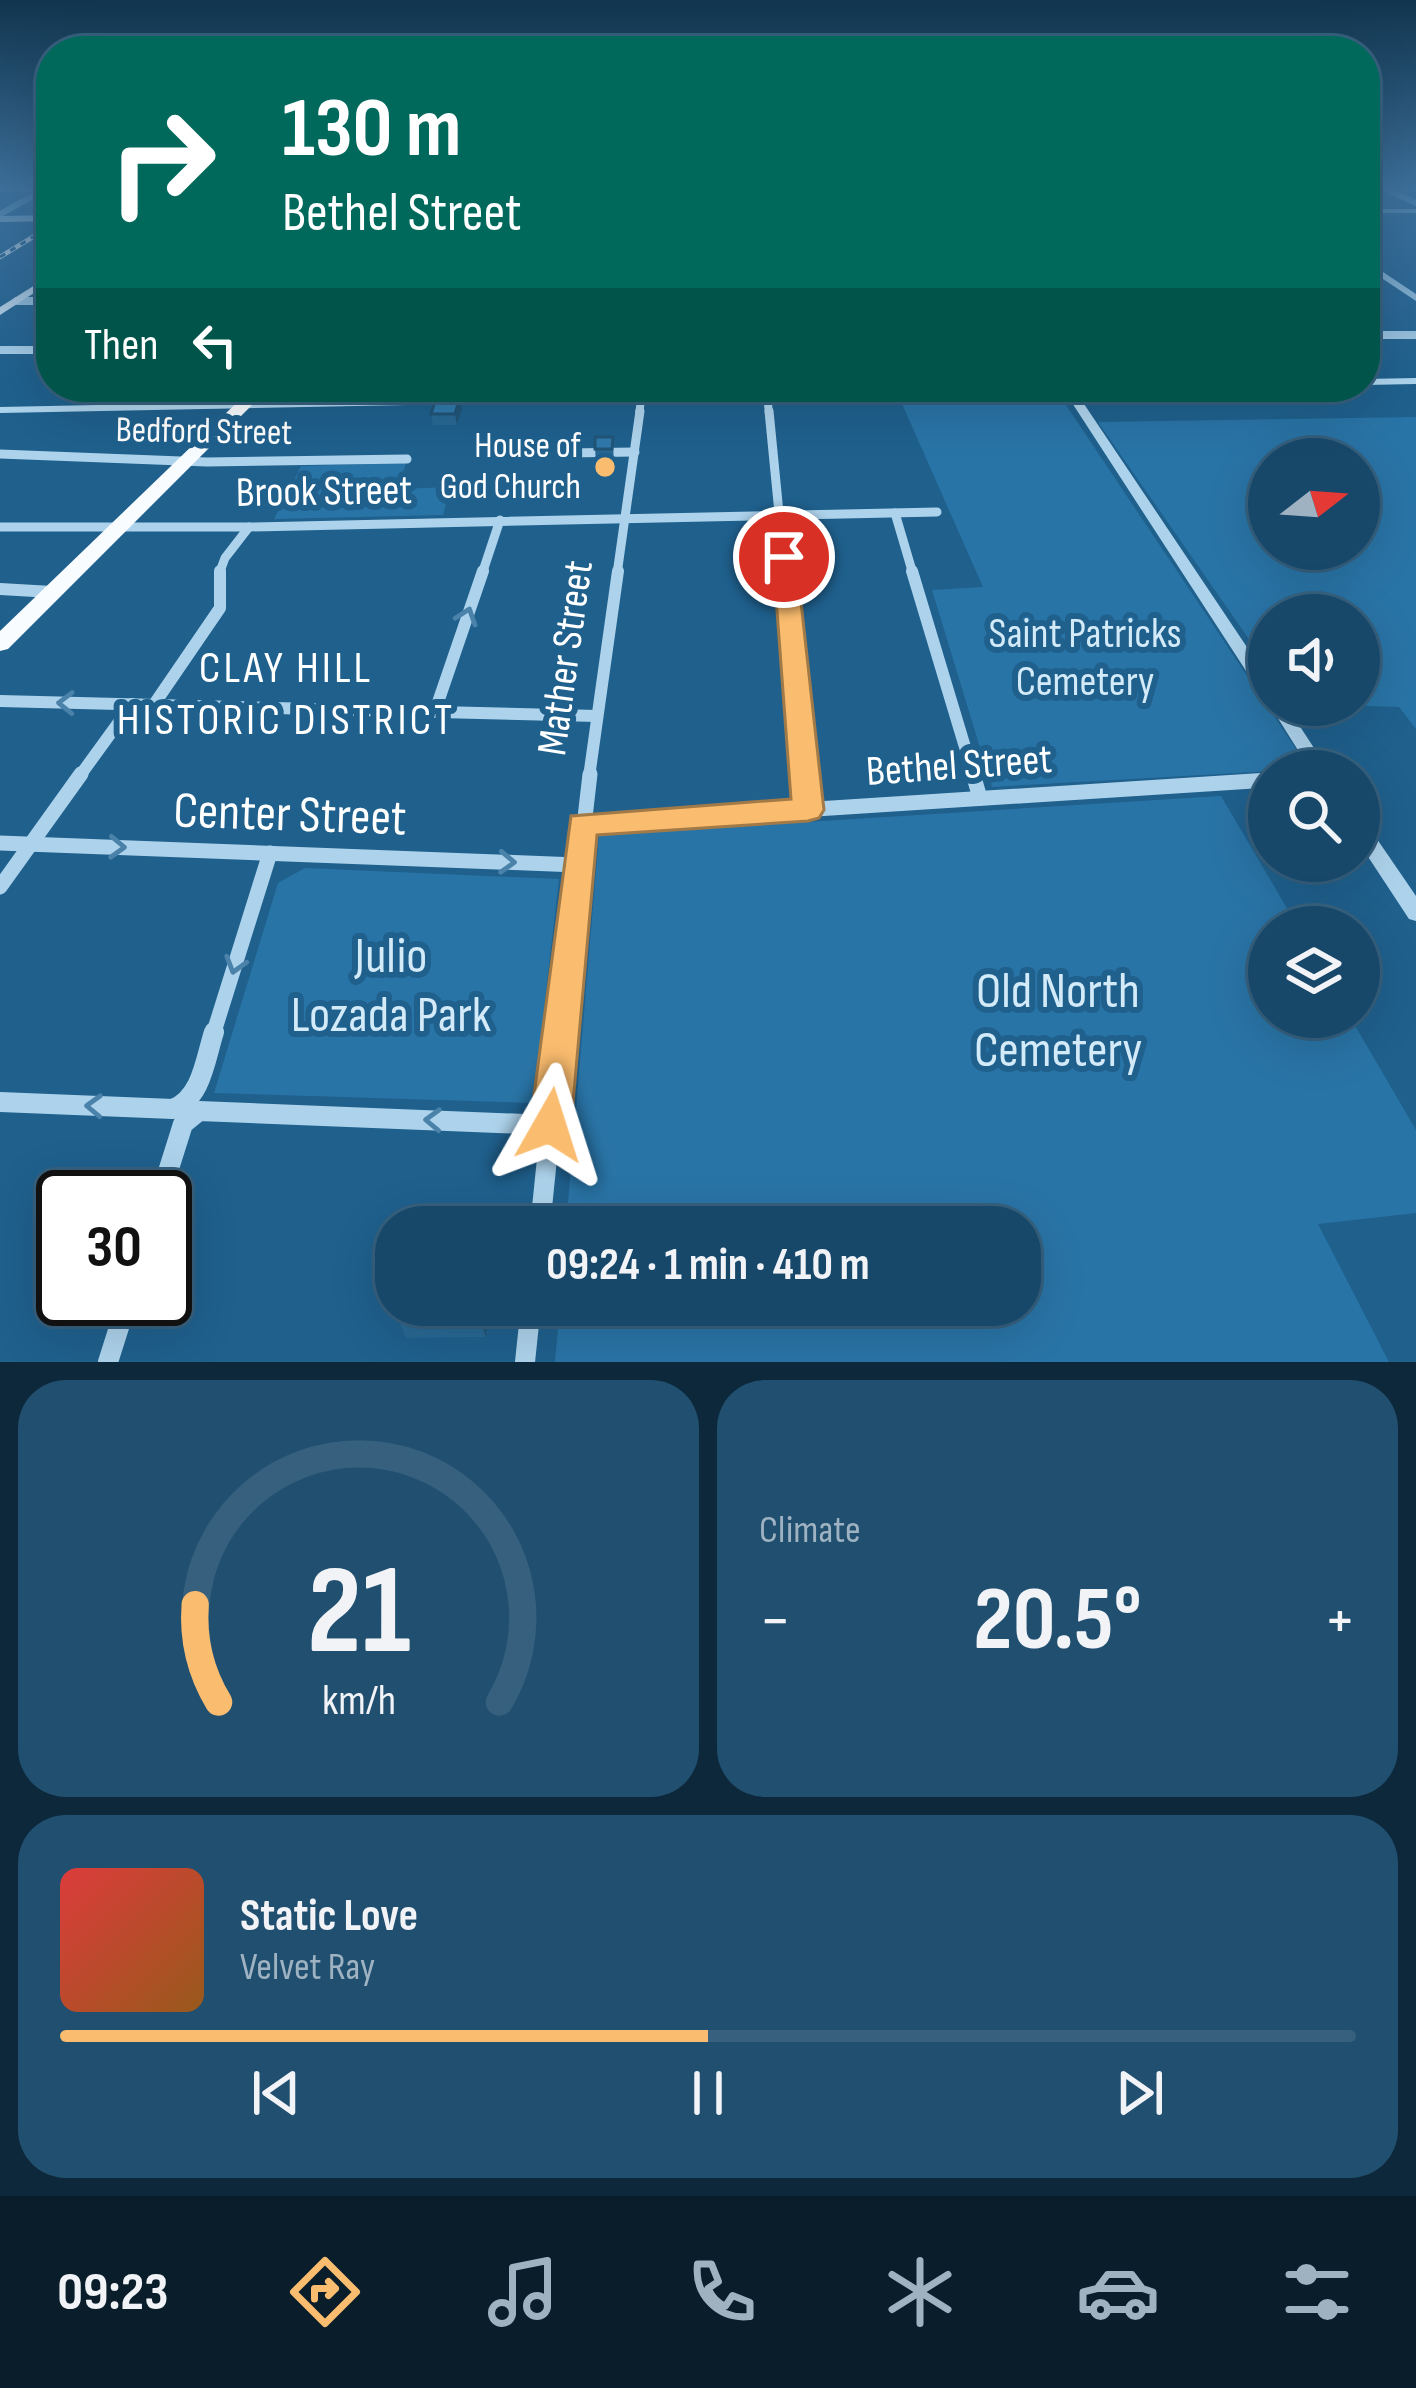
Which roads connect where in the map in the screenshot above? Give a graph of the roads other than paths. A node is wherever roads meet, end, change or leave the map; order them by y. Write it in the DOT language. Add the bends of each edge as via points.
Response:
graph roads {
  1 [pos="1380,273"];
  2 [pos="36,288"];
  3 [pos="1416,298"];
  4 [pos="17,301"];
  5 [pos="36,301"];
  6 [pos="0,312"];
  7 [pos="1380,335"];
  8 [pos="1416,335"];
  9 [pos="0,350"];
  10 [pos="36,350"];
  11 [pos="1416,381"];
  12 [pos="1380,382"];
  13 [pos="247,402"];
  14 [pos="336,402"];
  15 [pos="641,402"];
  16 [pos="768,402"];
  17 [pos="1076,402"];
  18 [pos="244,405"];
  19 [pos="0,410"];
  20 [pos="635,452"];
  21 [pos="567,453"];
  22 [pos="0,454"];
  23 [pos="407,459"];
  24 [pos="187,462"];
  25 [pos="937,512"];
  26 [pos="895,513"];
  27 [pos="780,515"];
  28 [pos="626,518"];
  29 [pos="500,520"];
  30 [pos="249,526"];
  31 [pos="0,527"];
  32 [pos="118,528"];
  33 [pos="0,589"];
  34 [pos="52,592"];
  35 [pos="0,644"];
  36 [pos="1248,661"];
  37 [pos="0,701"];
  38 [pos="155,703"];
  39 [pos="132,704"];
  40 [pos="435,711"];
  41 [pos="597,716"];
  42 [pos="1248,782"];
  43 [pos="980,798"];
  44 [pos="808,810"];
  45 [pos="582,824"];
  46 [pos="0,844"];
  47 [pos="31,844"];
  48 [pos="269,853"];
  49 [pos="1380,859"];
  50 [pos="577,865"];
  51 [pos="0,886"];
  52 [pos="1416,913"];
  53 [pos="0,1102"];
  54 [pos="189,1108"];
  55 [pos="550,1125"];
  56 [pos="169,1170"];
  57 [pos="542,1206"];
  58 [pos="119,1326"];
  59 [pos="529,1326"];
  60 [pos="108,1362"];
  61 [pos="526,1362"];
  1 -- 3 [label="street"];
  2 -- 4 [label="main road"];
  4 -- 5 [label="street"];
  4 -- 6 [label="main road"];
  7 -- 8 [label="street"];
  9 -- 10 [label="street"];
  11 -- 12 [label="street"];
  13 -- 18 [label="highway"];
  14 -- 18 [label="street"];
  15 -- 20 [label="street, Mather Street"];
  16 -- 27 [label="street"];
  17 -- 36 [label="street"];
  18 -- 19 [label="street"];
  18 -- 24 [label="highway"];
  20 -- 21 [label="street"];
  20 -- 28 [label="street, Mather Street"];
  22 -- 24 [label="street, Bedford Street"];
  23 -- 24 [label="street, Bedford Street"];
  24 -- 32 [label="highway"];
  25 -- 26 [label="street, Brook Street"];
  26 -- 27 [label="street, Brook Street"];
  26 -- 43 [label="street"];
  27 -- 28 [label="street, Brook Street"];
  27 -- 44 [label="street"];
  28 -- 29 [label="street, Brook Street"];
  28 -- 41 [label="street, Mather Street"];
  29 -- 30 [label="street, Brook Street"];
  40 -- 29 [label="street, one-way"];
  30 -- 32 [label="street, Brook Street"];
  30 -- 38 [label="street" via="220,566 220,608"];
  31 -- 32 [label="street, Brook Street"];
  32 -- 34 [label="highway"];
  33 -- 34 [label="street"];
  34 -- 35 [label="highway"];
  39 -- 37 [label="street, one-way"];
  38 -- 39 [label="street"];
  38 -- 40 [label="street"];
  39 -- 47 [label="street"];
  40 -- 41 [label="street"];
  41 -- 45 [label="street, Mather Street"];
  42 -- 43 [label="street, Bethel Street"];
  43 -- 44 [label="street, Bethel Street"];
  44 -- 45 [label="street, Bethel Street"];
  45 -- 50 [label="street, Mather Street"];
  46 -- 47 [label="street, Center Street"];
  47 -- 48 [label="street, Center Street, one-way"];
  47 -- 51 [label="street"];
  48 -- 50 [label="street, Center Street, one-way"];
  48 -- 54 [label="street, one-way"];
  49 -- 52 [label="street"];
  50 -- 55 [label="street, Mather Street"];
  54 -- 53 [label="street, one-way"];
  55 -- 54 [label="street, one-way"];
  54 -- 56 [label="street"];
  55 -- 57 [label="street, Mather Street"];
  58 -- 60 [label="street"];
  59 -- 61 [label="street"];
}
